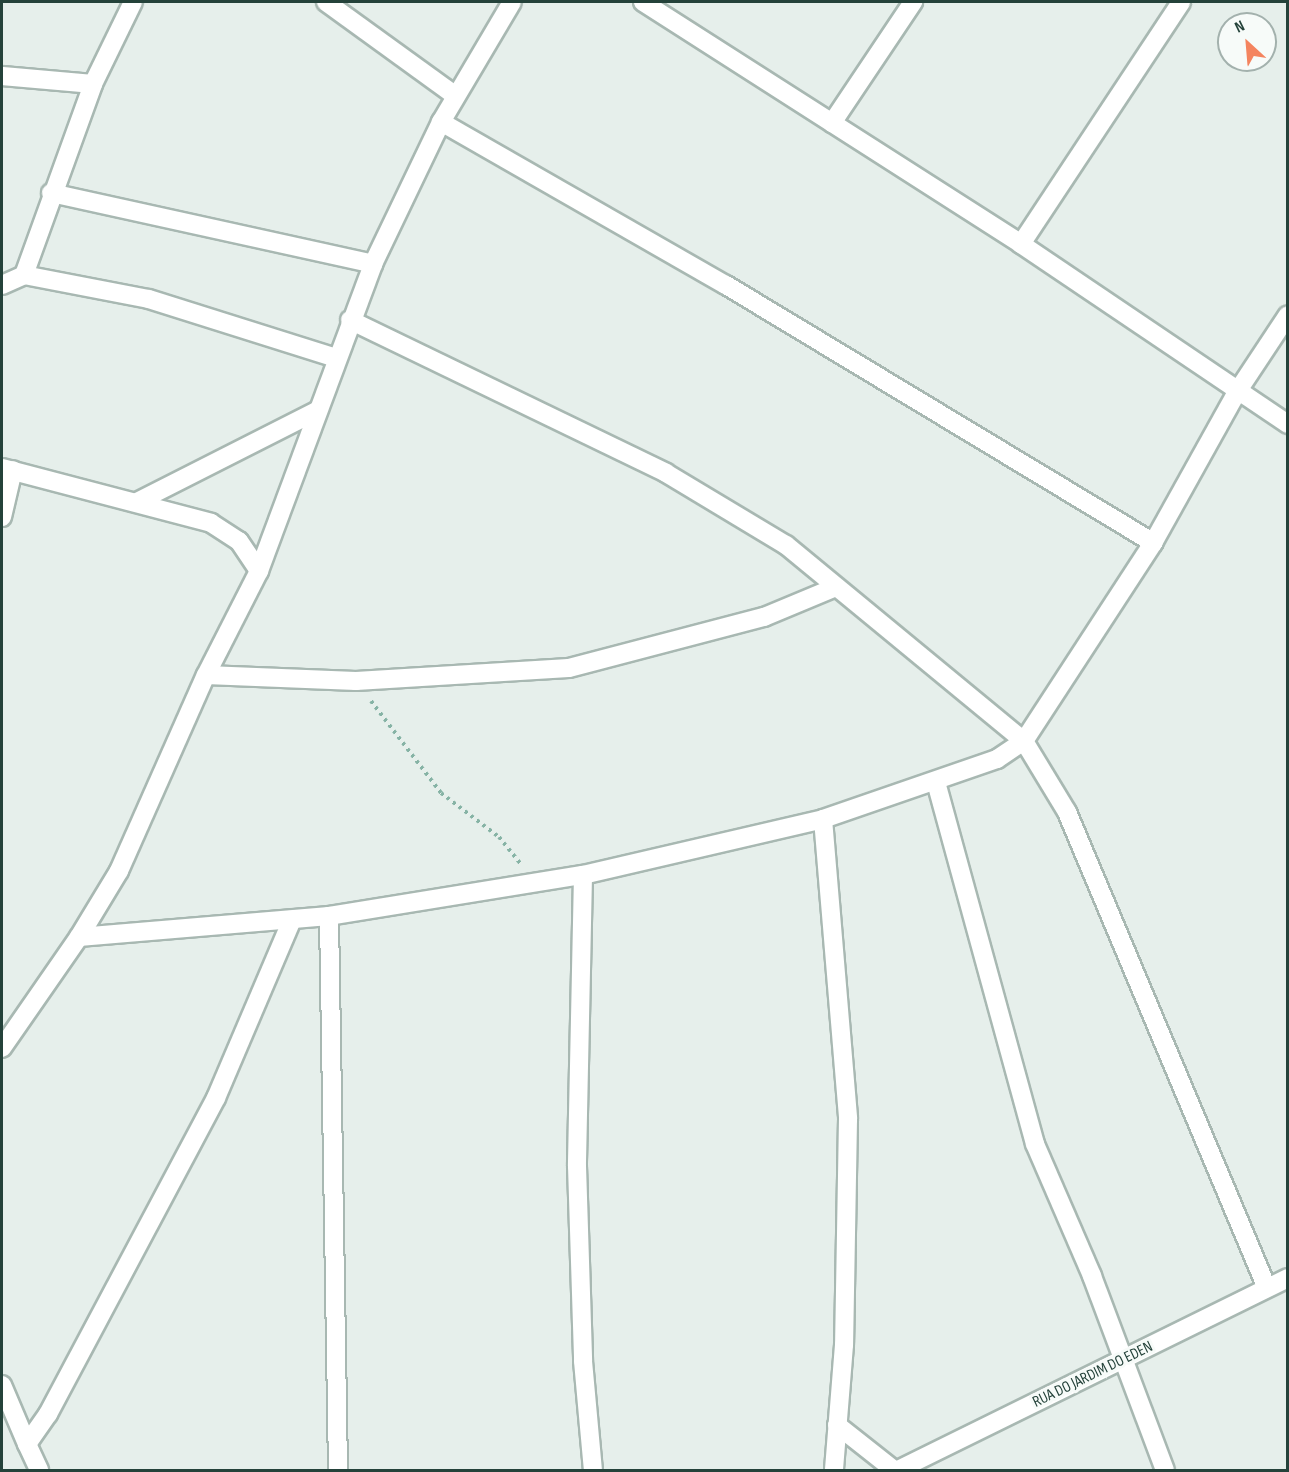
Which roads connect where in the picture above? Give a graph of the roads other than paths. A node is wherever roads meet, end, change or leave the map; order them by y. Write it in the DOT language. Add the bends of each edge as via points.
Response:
graph roads {
  1 [pos="133,2"];
  2 [pos="326,2"];
  3 [pos="512,2"];
  4 [pos="643,2"];
  5 [pos="913,2"];
  6 [pos="1181,2"];
  7 [pos="2,76"];
  8 [pos="93,84"];
  9 [pos="456,96"];
  10 [pos="441,122"];
  11 [pos="832,123"];
  12 [pos="51,193"];
  13 [pos="1021,244"];
  14 [pos="373,264"];
  15 [pos="24,275"];
  16 [pos="2,285"];
  17 [pos="1287,315"];
  18 [pos="350,320"];
  19 [pos="336,358"];
  20 [pos="1237,392"];
  21 [pos="318,410"];
  22 [pos="1287,424"];
  23 [pos="7,469"];
  24 [pos="137,502"];
  25 [pos="2,517"];
  26 [pos="1153,543"];
  27 [pos="259,571"];
  28 [pos="837,587"];
  29 [pos="206,675"];
  30 [pos="1024,741"];
  31 [pos="936,782"];
  32 [pos="823,819"];
  33 [pos="583,875"];
  34 [pos="329,916"];
  35 [pos="292,920"];
  36 [pos="79,938"];
  37 [pos="2,1048"];
  38 [pos="1287,1278"];
  39 [pos="1267,1288"];
  40 [pos="1125,1359"];
  41 [pos="2,1385"];
  42 [pos="837,1425"];
  43 [pos="27,1444"];
  44 [pos="39,1470"];
  45 [pos="338,1470"];
  46 [pos="593,1470"];
  47 [pos="834,1470"];
  48 [pos="896,1470"];
  49 [pos="1165,1470"];
  1 -- 8 [label="street"];
  2 -- 9 [label="street"];
  3 -- 9 [label="street"];
  4 -- 11 [label="street"];
  5 -- 11 [label="street"];
  6 -- 13 [label="street"];
  7 -- 8 [label="street"];
  8 -- 12 [label="street"];
  9 -- 10 [label="street"];
  10 -- 14 [label="street"];
  10 -- 26 [label="street" via="726,285"];
  11 -- 13 [label="street"];
  12 -- 14 [label="street"];
  12 -- 15 [label="street"];
  13 -- 20 [label="street"];
  14 -- 18 [label="street"];
  15 -- 16 [label="street"];
  15 -- 19 [label="street" via="149,299"];
  17 -- 20 [label="street"];
  18 -- 19 [label="street"];
  18 -- 28 [label="street" via="666,473 786,545"];
  19 -- 21 [label="street"];
  20 -- 22 [label="street"];
  20 -- 26 [label="street"];
  21 -- 24 [label="street"];
  21 -- 27 [label="street"];
  23 -- 24 [label="street"];
  23 -- 25 [label="street"];
  24 -- 27 [label="street" via="211,523 239,541"];
  26 -- 30 [label="street"];
  27 -- 29 [label="street"];
  28 -- 29 [label="street" via="754,620 569,668 356,681"];
  28 -- 30 [label="street"];
  29 -- 36 [label="street" via="119,871"];
  30 -- 31 [label="street" via="997,759"];
  30 -- 39 [label="street" via="1067,812"];
  31 -- 32 [label="street"];
  31 -- 40 [label="street" via="1035,1144"];
  32 -- 33 [label="street"];
  32 -- 42 [label="street" via="848,1119 844,1345"];
  33 -- 34 [label="street"];
  33 -- 46 [label="street" via="577,1166 583,1361"];
  34 -- 35 [label="street"];
  34 -- 45 [label="street"];
  35 -- 36 [label="street"];
  35 -- 43 [label="street" via="216,1098 48,1414"];
  36 -- 37 [label="street"];
  38 -- 39 [label="street, RUA DO JARDIM DO EDEN"];
  39 -- 40 [label="street, RUA DO JARDIM DO EDEN"];
  40 -- 48 [label="street, RUA DO JARDIM DO EDEN"];
  40 -- 49 [label="street"];
  41 -- 43 [label="street"];
  42 -- 47 [label="street"];
  42 -- 48 [label="street"];
  43 -- 44 [label="street"];
}
